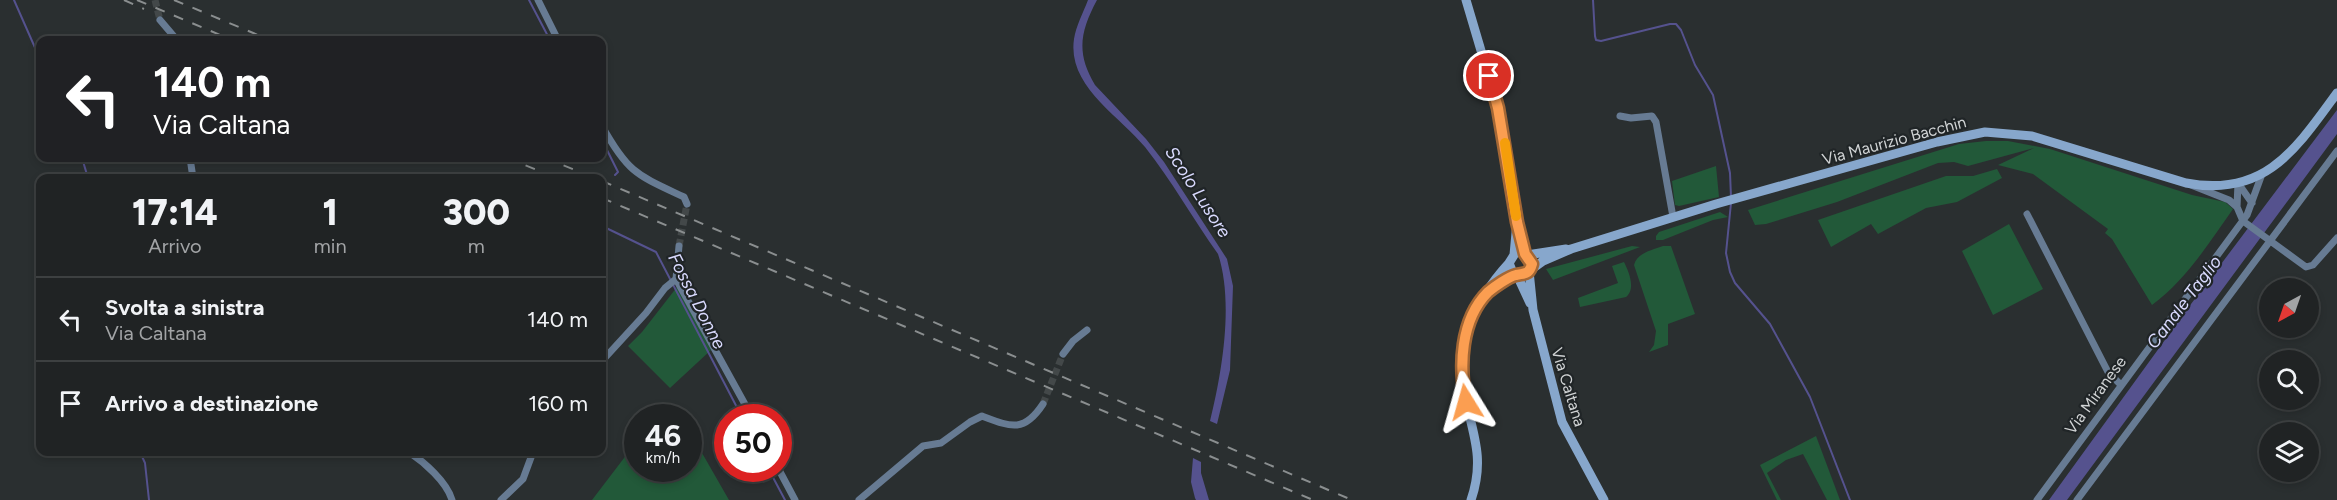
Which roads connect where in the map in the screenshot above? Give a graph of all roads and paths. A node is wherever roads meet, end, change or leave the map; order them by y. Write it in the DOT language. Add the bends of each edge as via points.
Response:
graph roads {
  1 [pos="538,0"];
  2 [pos="1466,0"];
  3 [pos="160,20"];
  4 [pos="174,36"];
  5 [pos="556,36"];
  6 [pos="2337,93"];
  7 [pos="1620,116"];
  8 [pos="606,133"];
  9 [pos="2337,151"];
  10 [pos="2262,174"];
  11 [pos="2186,183"];
  12 [pos="2238,183"];
  13 [pos="2252,203"];
  14 [pos="687,204"];
  15 [pos="2237,207"];
  16 [pos="2027,214"];
  17 [pos="1673,217"];
  18 [pos="1517,222"];
  19 [pos="2245,223"];
  20 [pos="2268,238"];
  21 [pos="2337,238"];
  22 [pos="679,246"];
  23 [pos="1571,249"];
  24 [pos="1526,254"];
  25 [pos="1511,259"];
  26 [pos="1530,269"];
  27 [pos="1517,275"];
  28 [pos="675,280"];
  29 [pos="1488,292"];
  30 [pos="1533,310"];
  31 [pos="1087,330"];
  32 [pos="1063,354"];
  33 [pos="606,357"];
  34 [pos="2121,386"];
  35 [pos="745,404"];
  36 [pos="1043,404"];
  37 [pos="414,456"];
  38 [pos="532,456"];
  39 [pos="785,482"];
  40 [pos="453,500"];
  41 [pos="501,500"];
  42 [pos="795,500"];
  43 [pos="859,500"];
  44 [pos="1471,500"];
  45 [pos="1604,500"];
  46 [pos="2037,500"];
  47 [pos="2077,500"];
  1 -- 5 [label="street"];
  2 -- 18 [label="main road" via="1498,108"];
  3 -- 4 [label="street"];
  6 -- 10 [label="main road" via="2293,151"];
  7 -- 17 [label="street" via="1652,116 1656,122"];
  8 -- 14 [label="street" via="636,174 684,197"];
  9 -- 20 [label="street"];
  10 -- 12 [label="main road, Via Maurizio Bacchin"];
  10 -- 13 [label="street, Via Miranese"];
  11 -- 12 [label="main road, Via Maurizio Bacchin"];
  11 -- 15 [label="street"];
  11 -- 17 [label="main road, Via Maurizio Bacchin" via="2048,140 1984,132"];
  12 -- 13 [label="street"];
  12 -- 15 [label="street"];
  13 -- 19 [label="street, Via Miranese"];
  15 -- 19 [label="street"];
  16 -- 34 [label="street" via="2108,372"];
  17 -- 23 [label="main road, Via Maurizio Bacchin"];
  18 -- 24 [label="main road"];
  18 -- 25 [label="main road"];
  19 -- 20 [label="street"];
  19 -- 34 [label="street, Via Miranese"];
  20 -- 21 [label="street" via="2309,268"];
  20 -- 47 [label="street"];
  22 -- 28 [label="street"];
  23 -- 24 [label="main road, Via Maurizio Bacchin"];
  23 -- 26 [label="main road, Via Maurizio Bacchin"];
  24 -- 25 [label="main road"];
  24 -- 26 [label="main road" via="1531,260"];
  25 -- 27 [label="main road" via="1511,270"];
  25 -- 29 [label="main road"];
  26 -- 27 [label="main road" via="1525,275"];
  26 -- 30 [label="main road, Via Caltana"];
  27 -- 29 [label="main road"];
  27 -- 30 [label="main road, Via Caltana"];
  28 -- 33 [label="street"];
  28 -- 35 [label="street"];
  29 -- 44 [label="main road" via="1471,321 1463,346 1463,387 1479,461"];
  30 -- 45 [label="main road, Via Caltana" via="1562,422"];
  31 -- 32 [label="street"];
  34 -- 46 [label="street, Via Miranese"];
  36 -- 43 [label="street" via="1034,418 1020,426 982,416 941,442 923,446"];
  37 -- 40 [label="street"];
  38 -- 41 [label="street" via="523,479"];
  39 -- 42 [label="street"];
}
